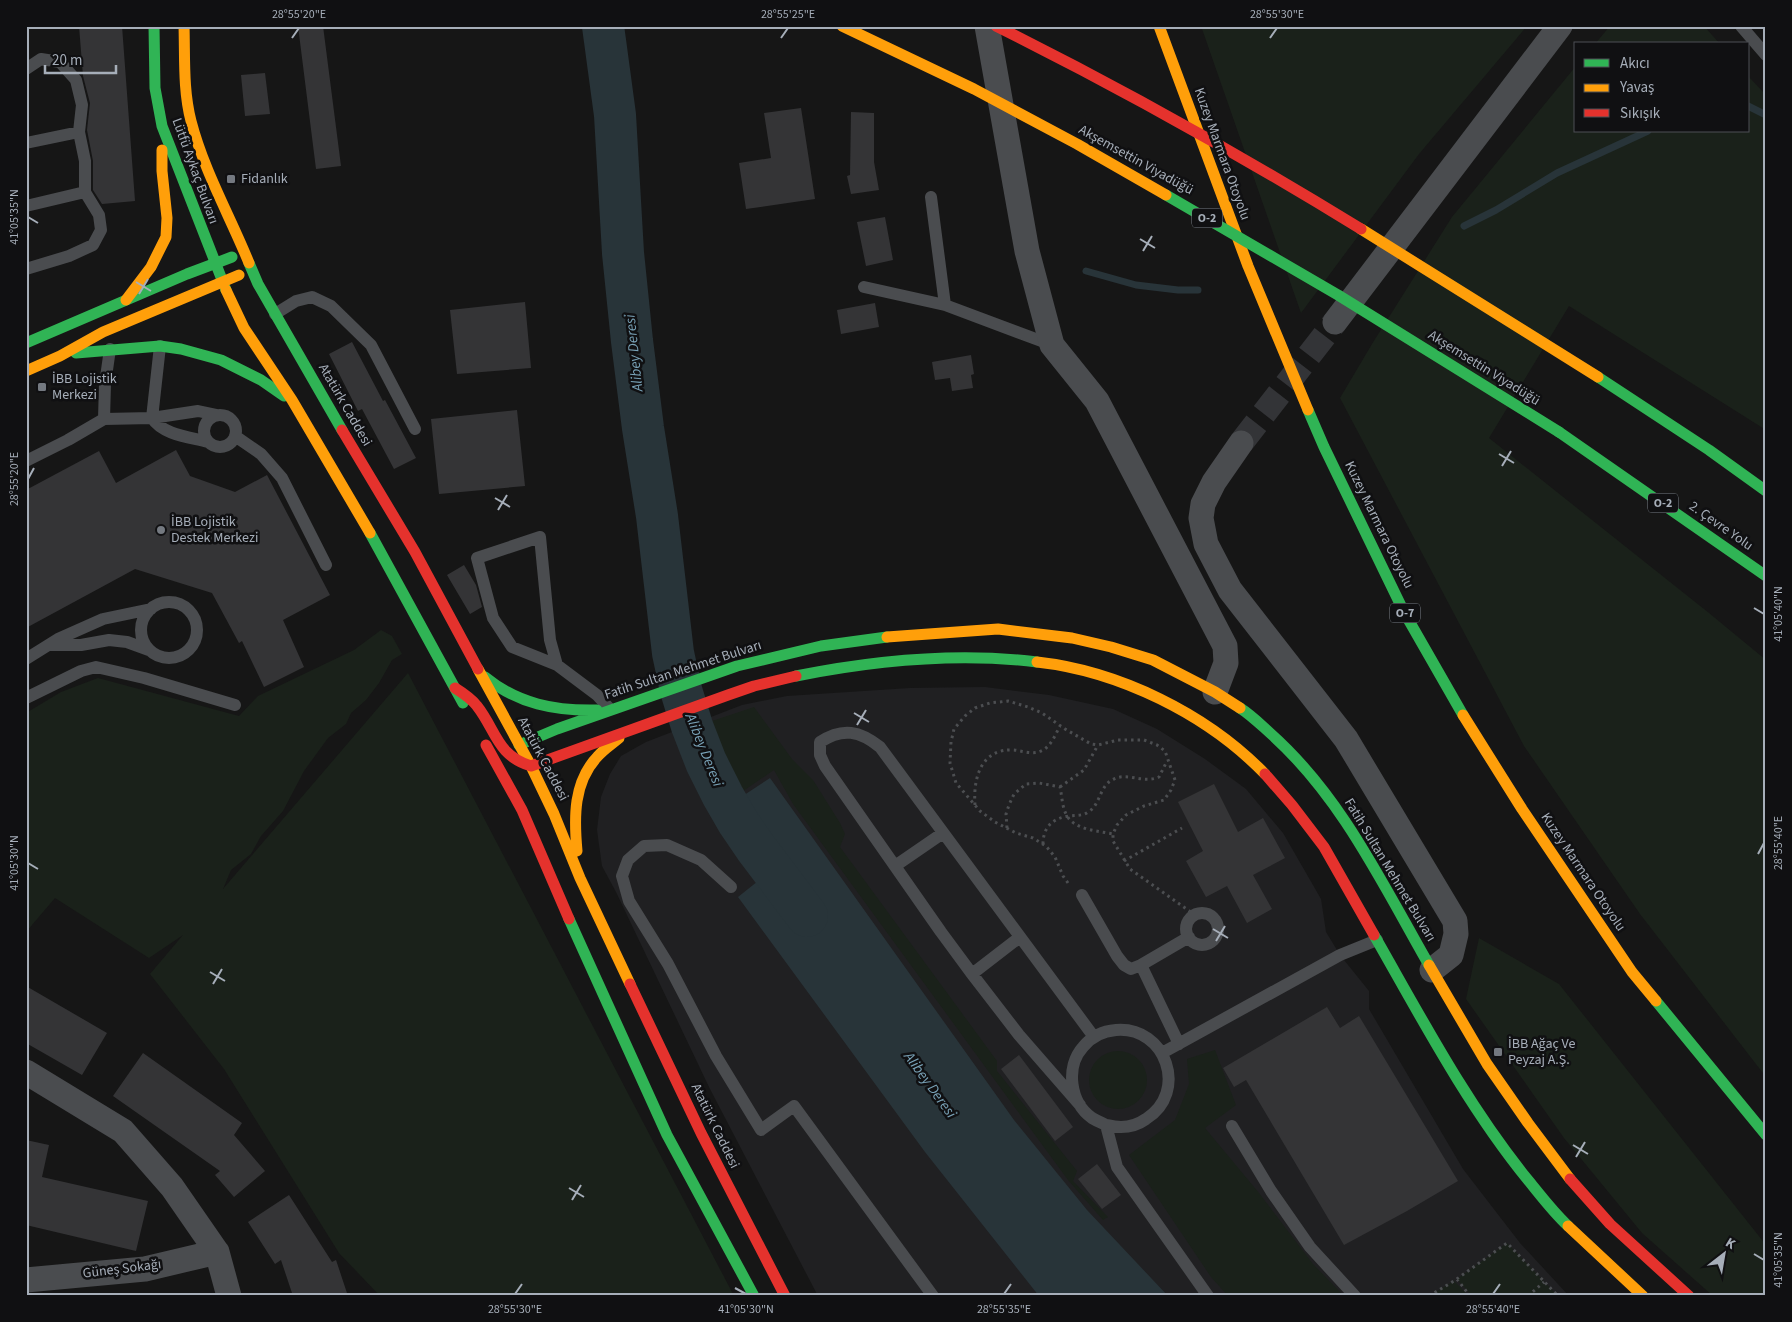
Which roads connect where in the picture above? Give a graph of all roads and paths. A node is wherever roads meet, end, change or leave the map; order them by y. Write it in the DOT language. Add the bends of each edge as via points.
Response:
graph roads {
  1 [pos="154,26"];
  2 [pos="184,26"];
  3 [pos="842,26"];
  4 [pos="987,26"];
  5 [pos="996,26"];
  6 [pos="1159,26"];
  7 [pos="1560,26"];
  8 [pos="1741,26"];
  9 [pos="1766,55"];
  10 [pos="26,69"];
  11 [pos="162,126"];
  12 [pos="79,132"];
  13 [pos="26,143"];
  14 [pos="85,192"];
  15 [pos="931,197"];
  16 [pos="26,206"];
  17 [pos="245,252"];
  18 [pos="214,264"];
  19 [pos="26,269"];
  20 [pos="252,270"];
  21 [pos="222,282"];
  22 [pos="864,287"];
  23 [pos="126,302"];
  24 [pos="945,304"];
  25 [pos="275,314"];
  26 [pos="1335,322"];
  27 [pos="26,343"];
  28 [pos="1052,345"];
  29 [pos="160,346"];
  30 [pos="110,349"];
  31 [pos="60,356"];
  32 [pos="26,371"];
  33 [pos="292,400"];
  34 [pos="217,415"];
  35 [pos="152,418"];
  36 [pos="104,419"];
  37 [pos="415,429"];
  38 [pos="1559,432"];
  39 [pos="235,436"];
  40 [pos="208,442"];
  41 [pos="1241,443"];
  42 [pos="26,461"];
  43 [pos="1766,491"];
  44 [pos="1201,518"];
  45 [pos="1164,529"];
  46 [pos="326,565"];
  47 [pos="1766,576"];
  48 [pos="151,609"];
  49 [pos="48,645"];
  50 [pos="149,650"];
  51 [pos="26,659"];
  52 [pos="556,665"];
  53 [pos="480,673"];
  54 [pos="455,688"];
  55 [pos="1215,692"];
  56 [pos="26,698"];
  57 [pos="235,705"];
  58 [pos="610,710"];
  59 [pos="472,718"];
  60 [pos="1060,726"];
  61 [pos="630,729"];
  62 [pos="480,734"];
  63 [pos="519,745"];
  64 [pos="1098,745"];
  65 [pos="510,758"];
  66 [pos="1168,760"];
  67 [pos="530,766"];
  68 [pos="506,780"];
  69 [pos="1060,787"];
  70 [pos="974,806"];
  71 [pos="1066,816"];
  72 [pos="1182,828"];
  73 [pos="1008,829"];
  74 [pos="943,833"];
  75 [pos="1113,834"];
  76 [pos="1043,844"];
  77 [pos="1124,861"];
  78 [pos="895,866"];
  79 [pos="580,878"];
  80 [pos="731,887"];
  81 [pos="1082,896"];
  82 [pos="1195,915"];
  83 [pos="1020,937"];
  84 [pos="1189,937"];
  85 [pos="1381,938"];
  86 [pos="1142,965"];
  87 [pos="1428,972"];
  88 [pos="972,974"];
  89 [pos="1094,1037"];
  90 [pos="1179,1044"];
  91 [pos="1162,1053"];
  92 [pos="26,1072"];
  93 [pos="38,1086"];
  94 [pos="1080,1105"];
  95 [pos="1106,1125"];
  96 [pos="1232,1126"];
  97 [pos="1766,1135"];
  98 [pos="217,1252"];
  99 [pos="1457,1279"];
  100 [pos="26,1280"];
  101 [pos="1544,1282"];
  102 [pos="229,1296"];
  103 [pos="754,1296"];
  104 [pos="785,1296"];
  105 [pos="933,1296"];
  106 [pos="1208,1296"];
  107 [pos="1355,1296"];
  108 [pos="1429,1296"];
  109 [pos="1470,1296"];
  110 [pos="1528,1296"];
  111 [pos="1558,1296"];
  112 [pos="1644,1296"];
  113 [pos="1689,1296"];
  1 -- 11 [label="main road, Lütfü Aykaç Bulvarı" via="154,88"];
  2 -- 17 [label="main road, Lütfü Aykaç Bulvarı" via="185,80 191,120 204,162"];
  3 -- 38 [label="main road, Akşemsettin Viyadüğü / O-2, bridge" via="974,89 1192,209"];
  4 -- 28 [label="street" via="1027,251"];
  5 -- 43 [label="main road, bridge" via="1091,73 1286,183 1598,377"];
  6 -- 97 [label="main road, Kuzey Marmara Otoyolu / O-7" via="1248,266 1324,447 1404,612 1454,702 1632,972"];
  7 -- 26 [label="street"];
  8 -- 9 [label="lane"];
  10 -- 12 [label="lane" via="41,59 60,62 76,80 82,105"];
  11 -- 18 [label="main road, Lütfü Aykaç Bulvarı"];
  11 -- 23 [label="main road" via="166,237 151,267"];
  12 -- 13 [label="lane"];
  12 -- 14 [label="lane" via="85,161"];
  14 -- 16 [label="lane"];
  14 -- 19 [label="lane" via="99,216 102,230 93,245"];
  15 -- 24 [label="lane"];
  17 -- 18 [label="main road"];
  17 -- 20 [label="main road, Atatürk Caddesi"];
  18 -- 21 [label="main road"];
  18 -- 23 [label="main road"];
  20 -- 21 [label="main road"];
  20 -- 25 [label="main road, Atatürk Caddesi"];
  21 -- 31 [label="main road" via="103,332"];
  21 -- 33 [label="main road" via="244,328"];
  22 -- 24 [label="lane"];
  23 -- 27 [label="main road"];
  24 -- 28 [label="lane"];
  25 -- 37 [label="lane" via="296,301 312,297 331,306 371,345"];
  25 -- 53 [label="main road, Atatürk Caddesi" via="414,552"];
  28 -- 45 [label="street" via="1096,401"];
  29 -- 30 [label="main road"];
  29 -- 33 [label="main road" via="221,360"];
  29 -- 35 [label="lane"];
  30 -- 31 [label="main road"];
  30 -- 36 [label="lane"];
  31 -- 32 [label="main road"];
  33 -- 54 [label="main road"];
  34 -- 35 [label="lane" via="198,411"];
  34 -- 39 [label="lane" via="232,420"];
  34 -- 40 [label="lane" via="205,423 204,433"];
  35 -- 36 [label="lane"];
  35 -- 40 [label="lane" via="166,431"];
  36 -- 42 [label="lane"];
  38 -- 47 [label="main road, 2. Çevre Yolu / O-2"];
  39 -- 40 [label="lane" via="223,447 212,446"];
  39 -- 46 [label="lane" via="261,454 282,478"];
  41 -- 44 [label="street" via="1214,482"];
  44 -- 45 [label="street" via="1184,518"];
  44 -- 87 [label="street" via="1206,544 1230,590 1346,739 1454,921 1456,934 1451,955"];
  45 -- 55 [label="street" via="1225,646 1226,663"];
  48 -- 49 [label="lane" via="103,619"];
  48 -- 50 [label="lane" via="145,616 141,634"];
  48 -- 50 [label="lane" via="168,602 185,608 196,623 196,632 195,641 182,655 165,658"];
  49 -- 50 [label="lane" via="82,645 109,640"];
  49 -- 51 [label="lane"];
  52 -- 52 [label="lane" via="512,647 494,618 477,558 540,537 550,640"];
  52 -- 58 [label="lane" via="597,695"];
  53 -- 58 [label="main road" via="495,687 531,702 576,711"];
  53 -- 63 [label="main road, Atatürk Caddesi"];
  54 -- 59 [label="main road"];
  54 -- 65 [label="main road" via="475,704"];
  55 -- 58 [label="main road, Fatih Sultan Mehmet Bulvarı" via="1153,660 1111,647 1072,638 998,630 886,637 820,646 737,666"];
  55 -- 87 [label="main road, Fatih Sultan Mehmet Bulvarı" via="1247,712 1289,750 1320,785 1345,819"];
  56 -- 57 [label="lane" via="96,667"];
  58 -- 63 [label="main road, Fatih Sultan Mehmet Bulvarı"];
  60 -- 64 [label="path" via="1078,738"];
  60 -- 70 [label="path" via="1052,741 1040,752 1012,750 987,758 975,782"];
  60 -- 70 [label="path" via="1042,713 1008,701 990,703 965,716 954,729 950,763 956,784"];
  61 -- 67 [label="main road"];
  61 -- 79 [label="main road" via="596,758 579,787 574,818"];
  61 -- 85 [label="main road" via="753,686 808,673 870,664 981,657 1028,660 1089,671 1139,689 1230,742 1300,812"];
  62 -- 68 [label="main road"];
  63 -- 65 [label="main road"];
  63 -- 67 [label="main road, Atatürk Caddesi"];
  64 -- 66 [label="path" via="1118,740 1144,740 1165,751"];
  64 -- 69 [label="path" via="1084,770"];
  65 -- 67 [label="main road"];
  65 -- 68 [label="main road"];
  66 -- 71 [label="path" via="1160,777 1151,780 1122,776 1113,779 1089,812"];
  66 -- 75 [label="path" via="1175,780 1164,800 1126,815 1116,825"];
  67 -- 79 [label="main road, Atatürk Caddesi"];
  68 -- 103 [label="main road" via="667,1135"];
  69 -- 71 [label="path"];
  69 -- 73 [label="path" via="1026,784 1014,794 1009,805 1006,814"];
  70 -- 73 [label="path"];
  71 -- 75 [label="path" via="1086,828"];
  71 -- 76 [label="path" via="1048,825"];
  72 -- 77 [label="path"];
  73 -- 76 [label="path"];
  74 -- 78 [label="lane"];
  74 -- 78 [label="lane" via="880,747 853,732 828,736 820,742 820,755 825,766"];
  74 -- 83 [label="lane"];
  75 -- 77 [label="path"];
  76 -- 81 [label="path" via="1055,857 1063,876"];
  77 -- 82 [label="path" via="1134,874"];
  78 -- 88 [label="lane"];
  79 -- 104 [label="main road, Atatürk Caddesi" via="700,1133"];
  80 -- 105 [label="lane" via="701,860 667,845 644,846 628,860 622,876 629,902 668,964 716,1056 761,1130 794,1106"];
  81 -- 86 [label="lane" via="1124,965 1131,969"];
  82 -- 84 [label="lane" via="1186,927"];
  82 -- 84 [label="lane" via="1206,913 1215,919 1218,934 1212,942 1202,945"];
  83 -- 88 [label="lane"];
  83 -- 89 [label="lane"];
  84 -- 86 [label="lane"];
  85 -- 90 [label="lane" via="1340,955"];
  85 -- 112 [label="main road" via="1456,1079 1508,1156 1557,1216"];
  86 -- 90 [label="lane"];
  87 -- 113 [label="main road, Fatih Sultan Mehmet Bulvarı" via="1495,1078 1582,1193"];
  88 -- 94 [label="lane" via="1019,1035"];
  89 -- 91 [label="lane" via="1108,1031 1131,1031 1152,1041"];
  89 -- 94 [label="lane" via="1082,1047 1075,1061 1072,1083"];
  90 -- 91 [label="lane"];
  91 -- 95 [label="lane" via="1168,1068 1169,1085 1159,1108 1139,1124 1123,1127"];
  92 -- 93 [label="street"];
  93 -- 98 [label="street" via="123,1131 172,1187"];
  94 -- 95 [label="lane" via="1091,1118"];
  95 -- 106 [label="lane" via="1116,1167"];
  96 -- 107 [label="lane" via="1310,1247"];
  98 -- 100 [label="street, Güneş Sokağı" via="145,1269"];
  98 -- 102 [label="street"];
  99 -- 101 [label="path" via="1507,1243"];
  99 -- 108 [label="path"];
  99 -- 109 [label="path"];
  101 -- 110 [label="path"];
  101 -- 111 [label="path"];
}
